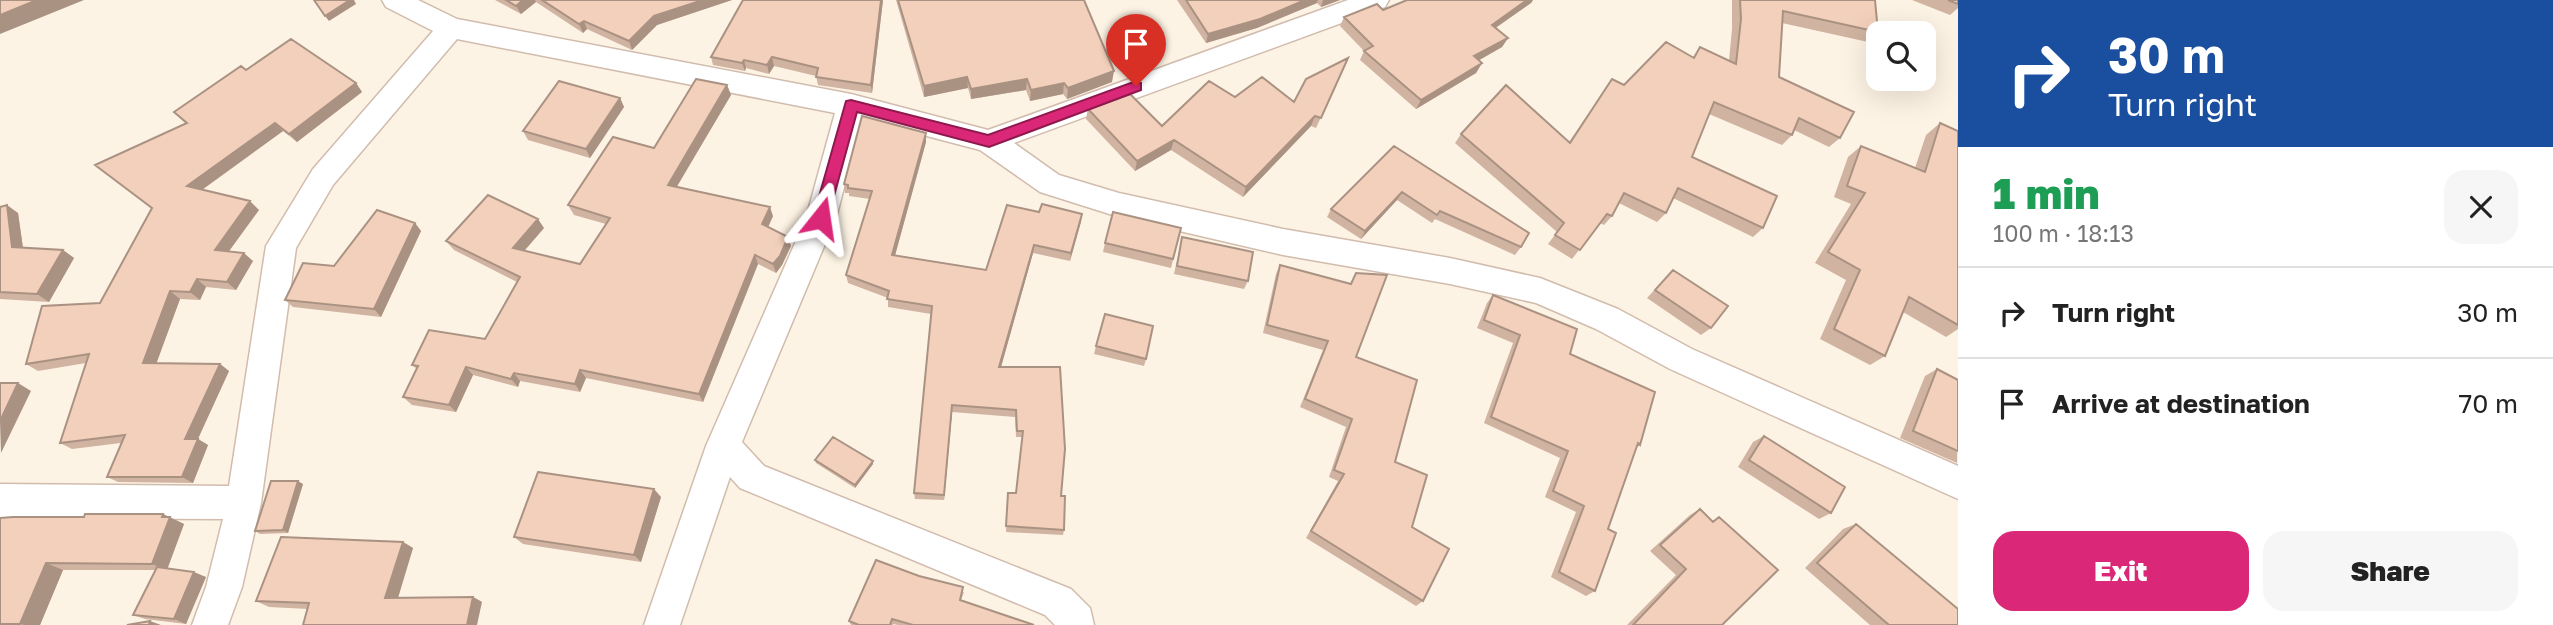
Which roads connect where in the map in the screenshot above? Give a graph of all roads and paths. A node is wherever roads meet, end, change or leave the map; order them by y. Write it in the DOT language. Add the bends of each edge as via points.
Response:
graph roads {
  1 [pos="395,0"];
  2 [pos="1375,0"];
  3 [pos="451,28"];
  4 [pos="851,105"];
  5 [pos="989,141"];
  6 [pos="723,446"];
  7 [pos="1958,483"];
  8 [pos="0,501"];
  9 [pos="244,503"];
  10 [pos="211,625"];
  11 [pos="662,625"];
  12 [pos="1076,625"];
  1 -- 3 [label="street"];
  2 -- 5 [label="street"];
  3 -- 4 [label="street"];
  3 -- 9 [label="street" via="323,177 281,246"];
  4 -- 5 [label="street"];
  4 -- 6 [label="street" via="821,218"];
  5 -- 7 [label="street" via="1050,184 1119,205 1540,291"];
  6 -- 11 [label="street"];
  6 -- 12 [label="street" via="752,477 1058,602"];
  8 -- 9 [label="street"];
  9 -- 10 [label="street"];
}
